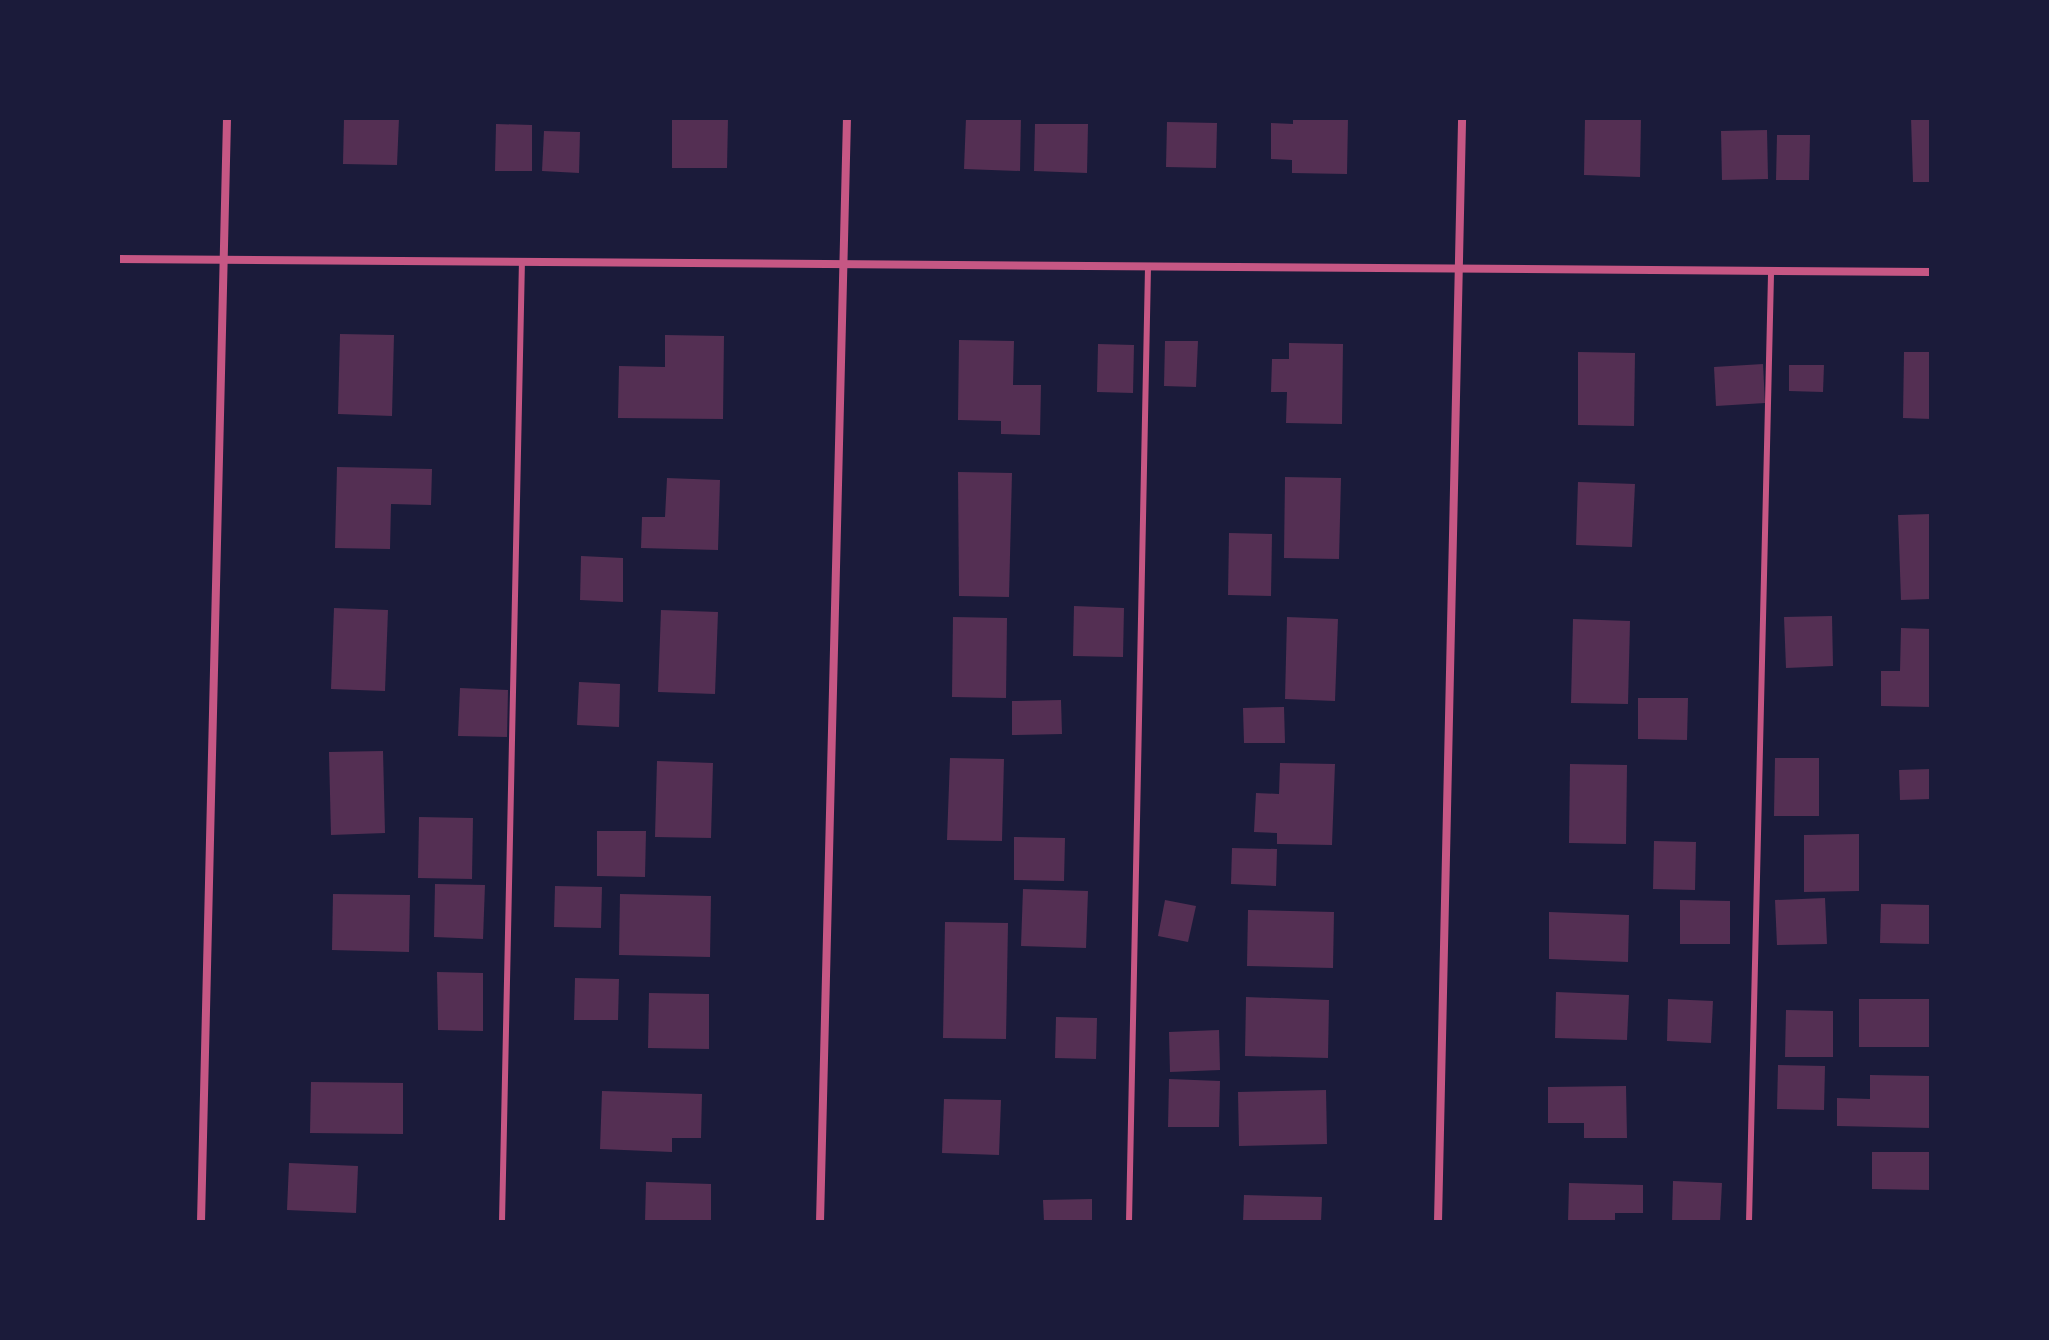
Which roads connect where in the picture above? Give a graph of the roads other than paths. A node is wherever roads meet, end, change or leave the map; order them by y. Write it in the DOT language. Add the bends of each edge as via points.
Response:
graph roads {
  1 [pos="227,118"];
  2 [pos="847,118"];
  3 [pos="1462,118"];
  4 [pos="118,259"];
  5 [pos="224,260"];
  6 [pos="843,262"];
  7 [pos="522,263"];
  8 [pos="1148,264"];
  9 [pos="1458,269"];
  10 [pos="1771,271"];
  11 [pos="1931,272"];
  12 [pos="201,1222"];
  13 [pos="502,1222"];
  14 [pos="820,1222"];
  15 [pos="1129,1222"];
  16 [pos="1438,1222"];
  17 [pos="1749,1222"];
  1 -- 5 [label="street"];
  2 -- 6 [label="street"];
  3 -- 9 [label="street"];
  4 -- 5 [label="street"];
  5 -- 7 [label="street"];
  5 -- 12 [label="street"];
  6 -- 7 [label="street"];
  6 -- 8 [label="street"];
  6 -- 14 [label="street"];
  7 -- 13 [label="lane"];
  8 -- 9 [label="street"];
  8 -- 15 [label="lane"];
  9 -- 10 [label="street"];
  9 -- 16 [label="street"];
  10 -- 11 [label="street"];
  10 -- 17 [label="lane"];
}
